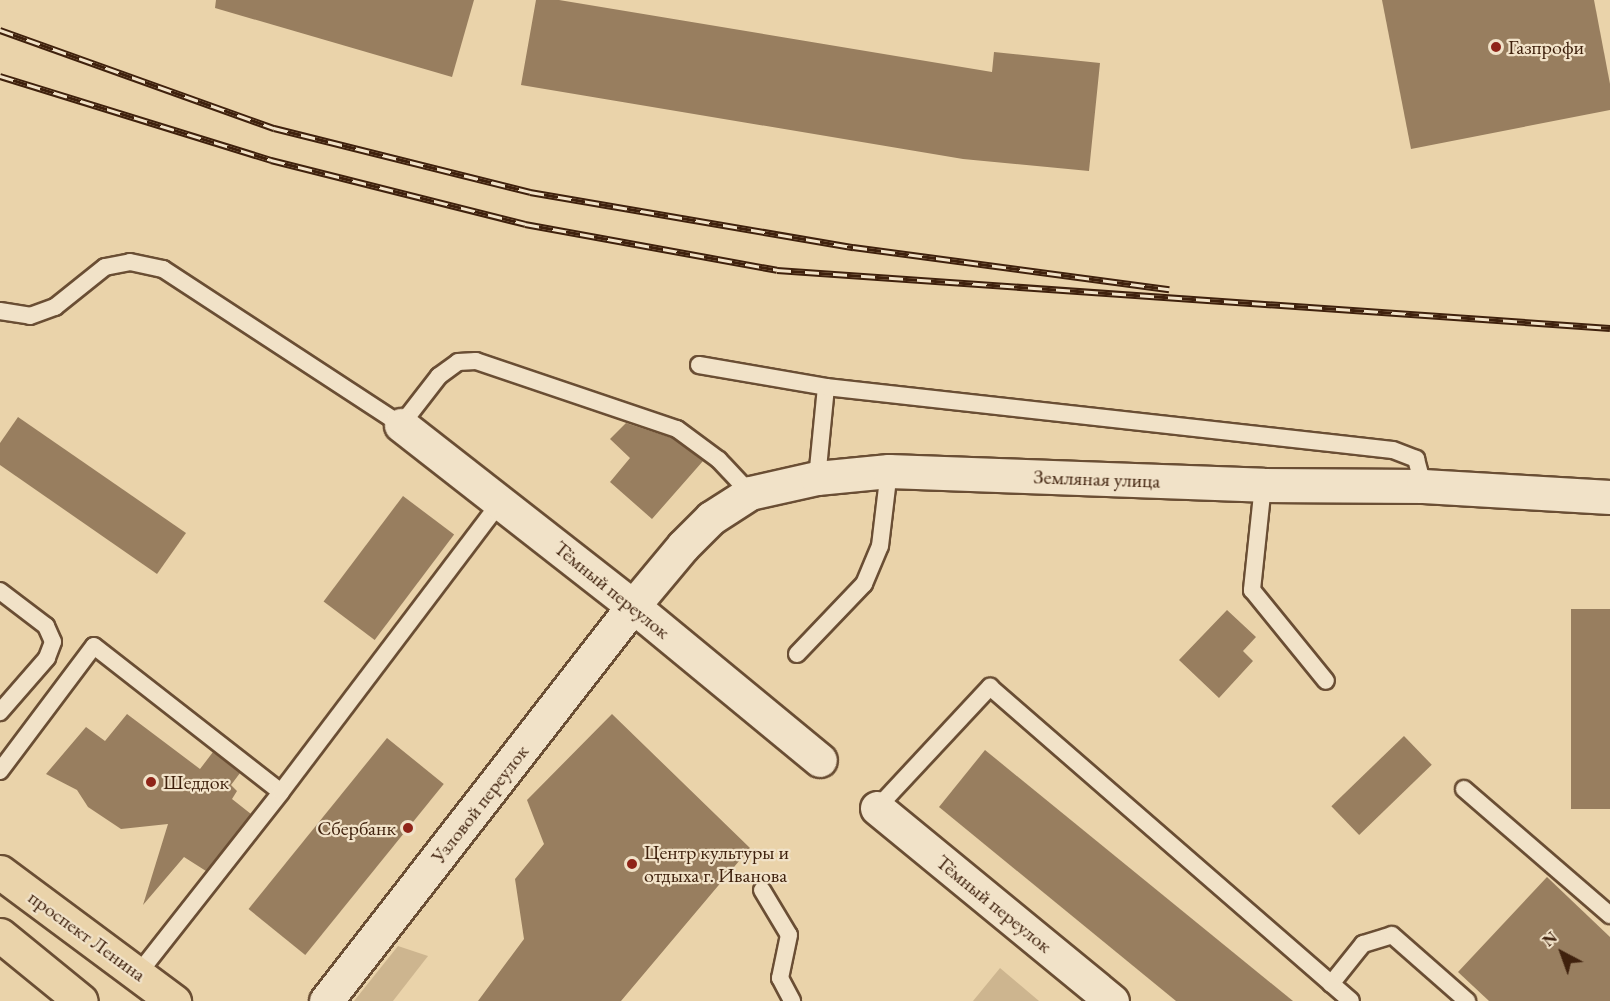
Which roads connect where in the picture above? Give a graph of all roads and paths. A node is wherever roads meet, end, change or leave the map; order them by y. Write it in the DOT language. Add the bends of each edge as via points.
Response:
graph roads {
  1 [pos="0,311"];
  2 [pos="699,365"];
  3 [pos="826,387"];
  4 [pos="401,424"];
  5 [pos="889,471"];
  6 [pos="817,477"];
  7 [pos="1263,485"];
  8 [pos="1423,486"];
  9 [pos="750,493"];
  10 [pos="1610,497"];
  11 [pos="501,501"];
  12 [pos="0,591"];
  13 [pos="633,606"];
  14 [pos="796,654"];
  15 [pos="1326,681"];
  16 [pos="0,712"];
  17 [pos="820,760"];
  18 [pos="0,771"];
  19 [pos="1464,789"];
  20 [pos="281,792"];
  21 [pos="877,808"];
  22 [pos="0,872"];
  23 [pos="762,890"];
  24 [pos="1610,915"];
  25 [pos="0,935"];
  26 [pos="138,974"];
  27 [pos="1331,984"];
  28 [pos="81,1001"];
  29 [pos="174,1001"];
  30 [pos="326,1001"];
  31 [pos="792,1001"];
  32 [pos="1112,1001"];
  33 [pos="1351,1001"];
  34 [pos="1467,1001"];
  1 -- 4 [label="lane" via="30,316 55,307 105,267 130,262 163,269"];
  2 -- 3 [label="lane"];
  3 -- 6 [label="lane"];
  3 -- 8 [label="lane" via="1393,450 1416,459"];
  4 -- 9 [label="lane" via="439,376 458,362 476,361 678,429 718,460"];
  4 -- 11 [label="street, Тёмный переулок"];
  5 -- 6 [label="street, Земляная улица"];
  5 -- 7 [label="street, Земляная улица"];
  5 -- 14 [label="lane" via="880,546 864,584"];
  6 -- 9 [label="street, Земляная улица"];
  7 -- 8 [label="street, Земляная улица"];
  7 -- 15 [label="lane" via="1251,590"];
  8 -- 10 [label="street, Земляная улица"];
  9 -- 13 [label="street, Земляная улица" via="711,518"];
  11 -- 13 [label="street, Тёмный переулок"];
  11 -- 20 [label="lane"];
  12 -- 16 [label="lane" via="46,627 54,642 47,658"];
  13 -- 17 [label="street, Тёмный переулок"];
  13 -- 30 [label="street, Узловой переулок"];
  18 -- 20 [label="lane" via="94,646"];
  19 -- 24 [label="lane"];
  20 -- 26 [label="lane"];
  21 -- 27 [label="lane" via="990,687"];
  21 -- 32 [label="street, Тёмный переулок"];
  22 -- 26 [label="highway, проспект Ленина"];
  23 -- 31 [label="lane" via="789,935 780,978"];
  25 -- 28 [label="highway"];
  26 -- 29 [label="highway, проспект Ленина"];
  27 -- 33 [label="lane"];
  27 -- 34 [label="lane" via="1363,944 1392,935"];
}
